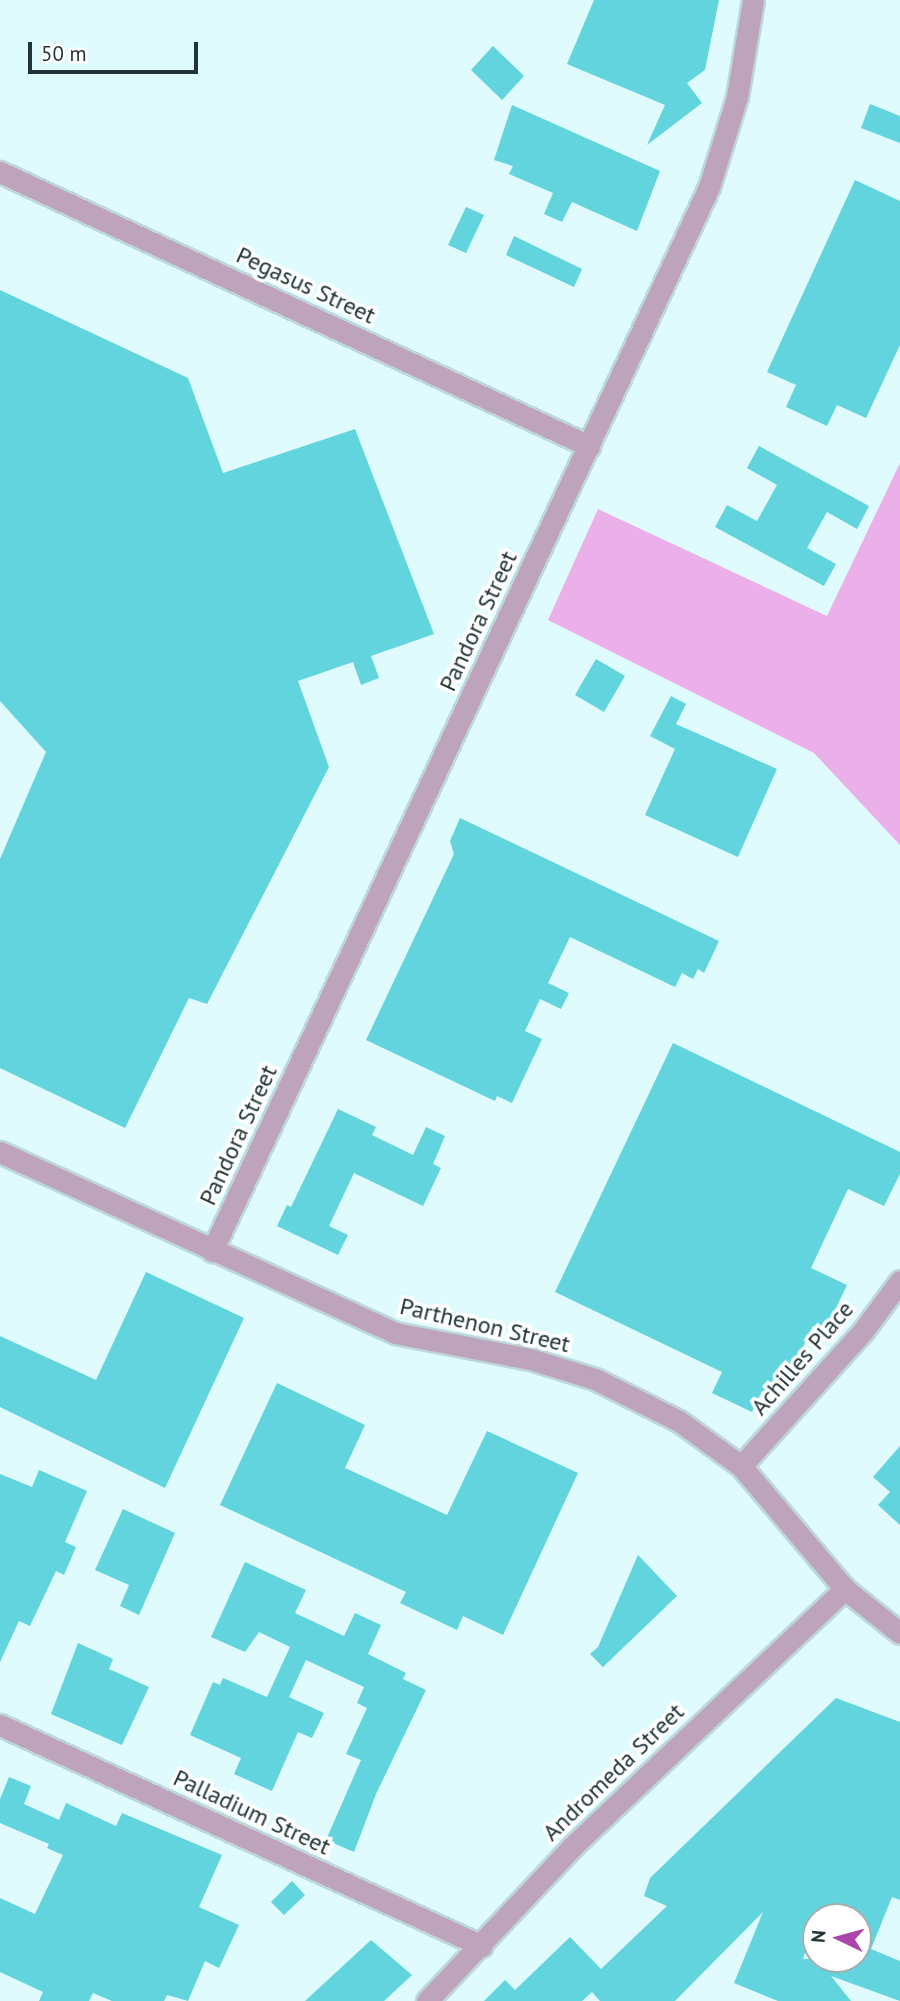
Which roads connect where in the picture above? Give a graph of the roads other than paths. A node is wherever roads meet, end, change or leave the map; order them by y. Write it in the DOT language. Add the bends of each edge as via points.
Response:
graph roads {
  1 [pos="753,0"];
  2 [pos="0,172"];
  3 [pos="589,446"];
  4 [pos="0,1152"];
  5 [pos="212,1251"];
  6 [pos="900,1281"];
  7 [pos="741,1466"];
  8 [pos="845,1589"];
  9 [pos="900,1633"];
  10 [pos="0,1725"];
  11 [pos="482,1946"];
  12 [pos="427,2001"];
  1 -- 3 [label="street, Pandora Street" via="737,97 721,157"];
  2 -- 3 [label="street, Pegasus Street"];
  3 -- 5 [label="street, Pandora Street"];
  4 -- 5 [label="street, Parthenon Street"];
  5 -- 7 [label="street, Parthenon Street" via="395,1334 530,1359 594,1379 679,1422"];
  6 -- 7 [label="street, Achilles Place" via="863,1331"];
  7 -- 8 [label="street, Parthenon Street"];
  8 -- 9 [label="street, Parthenon Street"];
  8 -- 11 [label="street, Andromeda Street" via="602,1819"];
  10 -- 11 [label="street, Palladium Street"];
  11 -- 12 [label="street, Andromeda Street"];
}
